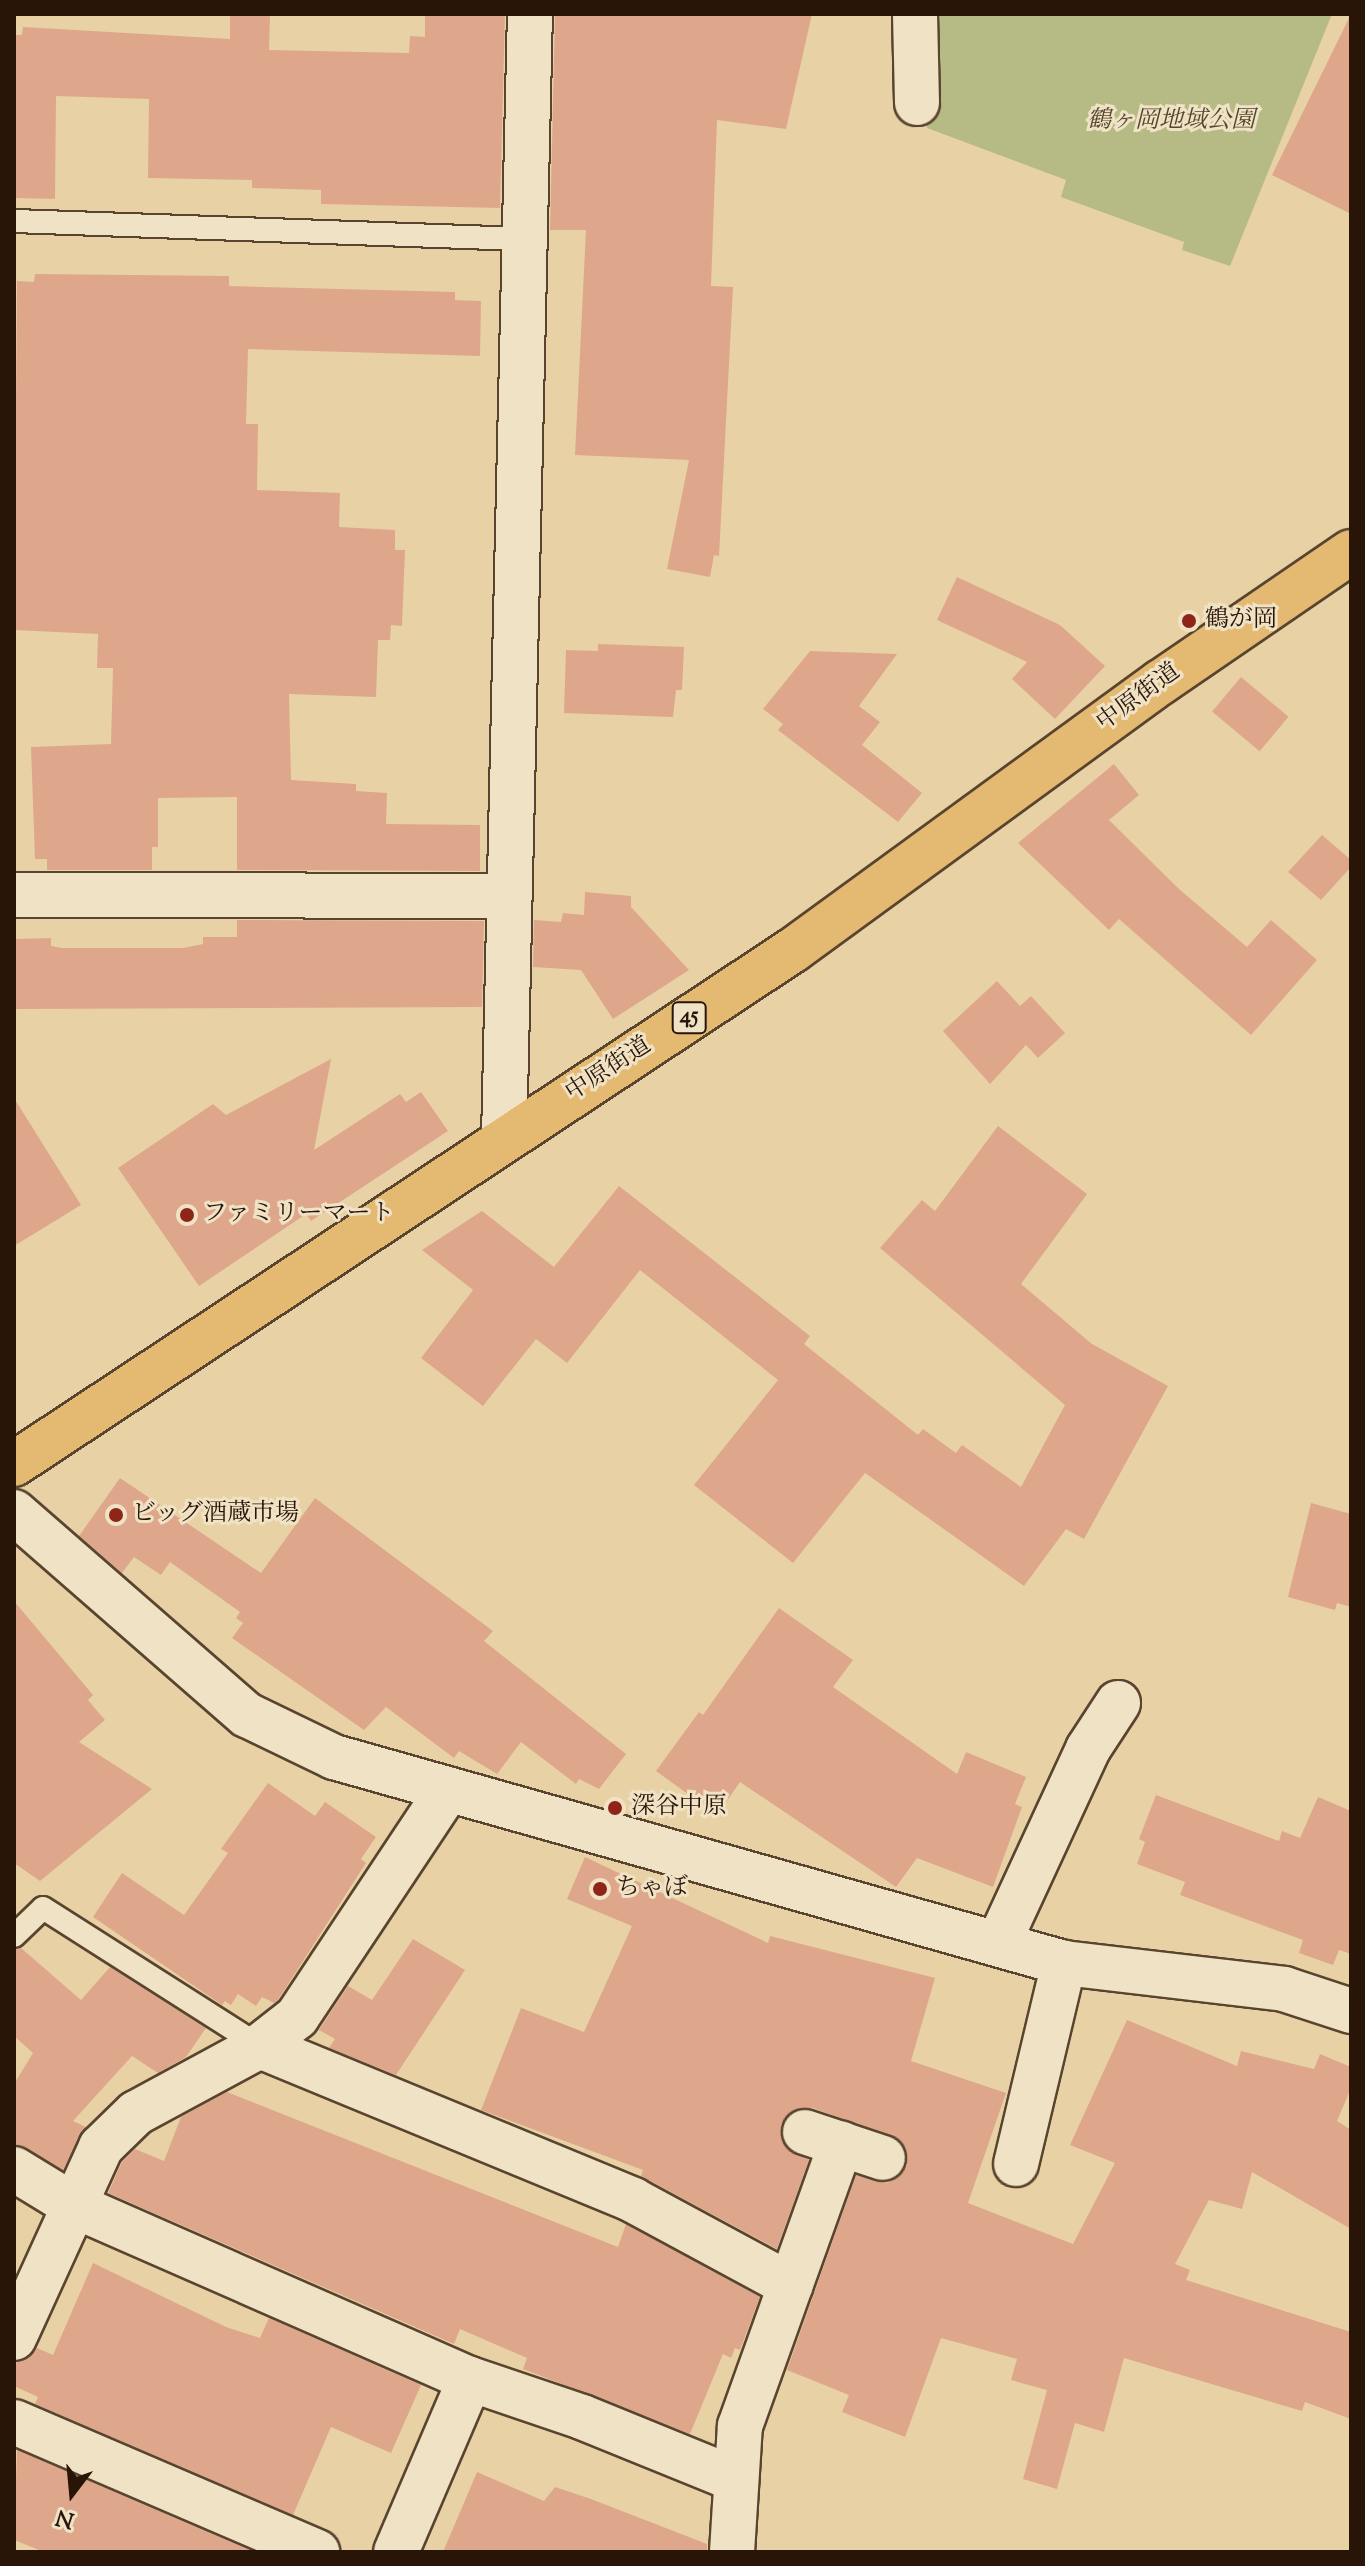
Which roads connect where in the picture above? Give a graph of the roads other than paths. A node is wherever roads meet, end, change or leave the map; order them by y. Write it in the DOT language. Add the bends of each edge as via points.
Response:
graph roads {
  1 [pos="530,14"];
  2 [pos="915,14"];
  3 [pos="917,103"];
  4 [pos="14,221"];
  5 [pos="522,239"];
  6 [pos="1351,552"];
  7 [pos="14,895"];
  8 [pos="509,896"];
  9 [pos="504,1139"];
  10 [pos="14,1464"];
  11 [pos="14,1512"];
  12 [pos="1118,1703"];
  13 [pos="448,1790"];
  14 [pos="14,1936"];
  15 [pos="998,1944"];
  16 [pos="1064,1963"];
  17 [pos="1351,2011"];
  18 [pos="260,2046"];
  19 [pos="883,2158"];
  20 [pos="1016,2164"];
  21 [pos="14,2169"];
  22 [pos="73,2205"];
  23 [pos="790,2285"];
  24 [pos="14,2338"];
  25 [pos="470,2379"];
  26 [pos="14,2422"];
  27 [pos="735,2479"];
  28 [pos="317,2552"];
  29 [pos="396,2552"];
  30 [pos="732,2552"];
  1 -- 5 [label="street"];
  2 -- 3 [label="street"];
  4 -- 5 [label="lane"];
  5 -- 8 [label="street" via="522,480"];
  6 -- 9 [label="main road, 中原街道 / 45" via="1161,682 793,950"];
  7 -- 8 [label="street"];
  8 -- 9 [label="street"];
  9 -- 10 [label="main road, 中原街道 / 45"];
  11 -- 13 [label="street" via="247,1715 334,1757"];
  12 -- 15 [label="street" via="1088,1749"];
  13 -- 15 [label="street"];
  13 -- 18 [label="street" via="297,2017"];
  14 -- 18 [label="lane" via="43,1908"];
  15 -- 16 [label="street"];
  16 -- 17 [label="street" via="1284,1989"];
  16 -- 20 [label="street"];
  18 -- 22 [label="street" via="136,2113 101,2147"];
  18 -- 23 [label="street" via="633,2200"];
  19 -- 23 [label="street" via="823,2138"];
  21 -- 22 [label="street"];
  22 -- 24 [label="street"];
  22 -- 25 [label="street"];
  23 -- 27 [label="street" via="740,2426"];
  25 -- 27 [label="street"];
  25 -- 29 [label="street"];
  26 -- 28 [label="street"];
  27 -- 30 [label="street"];
}
